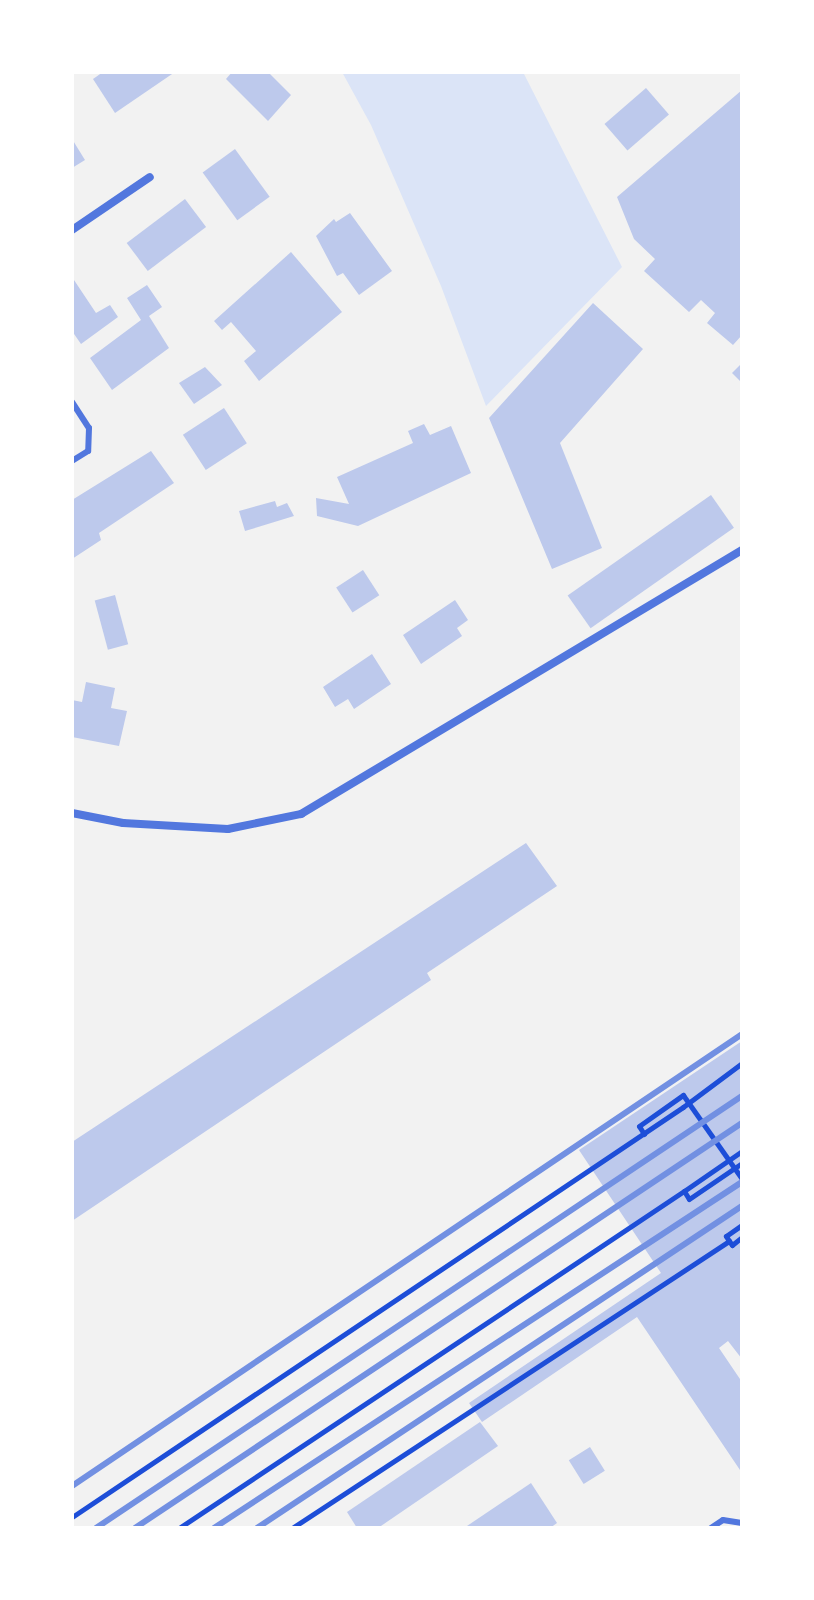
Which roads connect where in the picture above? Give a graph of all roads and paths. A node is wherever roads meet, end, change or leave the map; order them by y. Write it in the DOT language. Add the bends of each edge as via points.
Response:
graph roads {
  1 [pos="150,177"];
  2 [pos="72,230"];
  3 [pos="72,402"];
  4 [pos="72,461"];
  5 [pos="742,550"];
  6 [pos="72,813"];
  7 [pos="742,1063"];
  8 [pos="644,1134"];
  9 [pos="742,1151"];
  10 [pos="728,1160"];
  11 [pos="742,1163"];
  12 [pos="742,1179"];
  13 [pos="684,1191"];
  14 [pos="742,1225"];
  15 [pos="742,1237"];
  16 [pos="729,1241"];
  17 [pos="72,1517"];
  18 [pos="742,1523"];
  19 [pos="179,1528"];
  20 [pos="292,1528"];
  21 [pos="711,1528"];
  1 -- 2 [label="street"];
  3 -- 4 [label="lane" via="89,428 88,451"];
  5 -- 6 [label="street" via="301,814 228,829 123,823"];
  7 -- 8 [label="path"];
  8 -- 10 [label="path" via="639,1126 683,1095"];
  8 -- 17 [label="path"];
  9 -- 10 [label="path"];
  10 -- 12 [label="path"];
  10 -- 13 [label="path"];
  11 -- 13 [label="path" via="689,1199"];
  13 -- 19 [label="path"];
  14 -- 16 [label="path" via="726,1236"];
  15 -- 16 [label="path" via="732,1245"];
  16 -- 20 [label="path"];
  18 -- 21 [label="lane" via="723,1520"];
}
